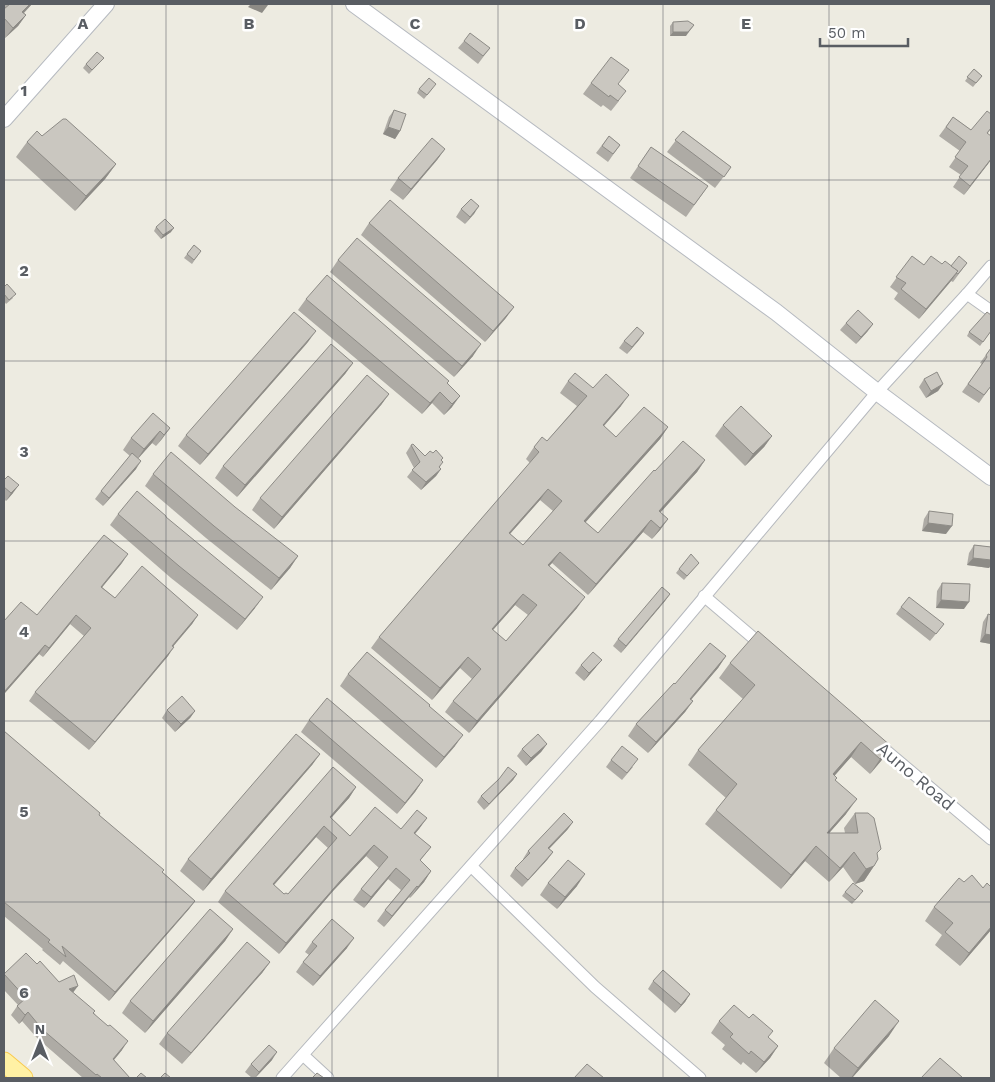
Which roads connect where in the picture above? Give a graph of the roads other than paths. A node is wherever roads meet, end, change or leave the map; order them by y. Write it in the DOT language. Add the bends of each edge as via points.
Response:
graph roads {
  1 [pos="106,4"];
  2 [pos="354,4"];
  3 [pos="4,119"];
  4 [pos="991,266"];
  5 [pos="968,294"];
  6 [pos="991,311"];
  7 [pos="877,392"];
  8 [pos="991,478"];
  9 [pos="704,596"];
  10 [pos="772,654"];
  11 [pos="870,737"];
  12 [pos="991,839"];
  13 [pos="471,866"];
  14 [pos="303,1055"];
  15 [pos="4,1062"];
  16 [pos="21,1078"];
  17 [pos="282,1078"];
  18 [pos="328,1078"];
  19 [pos="700,1078"];
  1 -- 3 [label="street"];
  2 -- 7 [label="street" via="776,312"];
  4 -- 5 [label="street"];
  5 -- 6 [label="street"];
  5 -- 7 [label="street"];
  7 -- 8 [label="street"];
  7 -- 9 [label="street"];
  9 -- 10 [label="street"];
  9 -- 13 [label="street" via="600,721"];
  11 -- 12 [label="street, Auno Road"];
  13 -- 14 [label="street"];
  13 -- 19 [label="street" via="595,987"];
  14 -- 17 [label="street"];
  14 -- 18 [label="street"];
  15 -- 16 [label="main road"];
}
